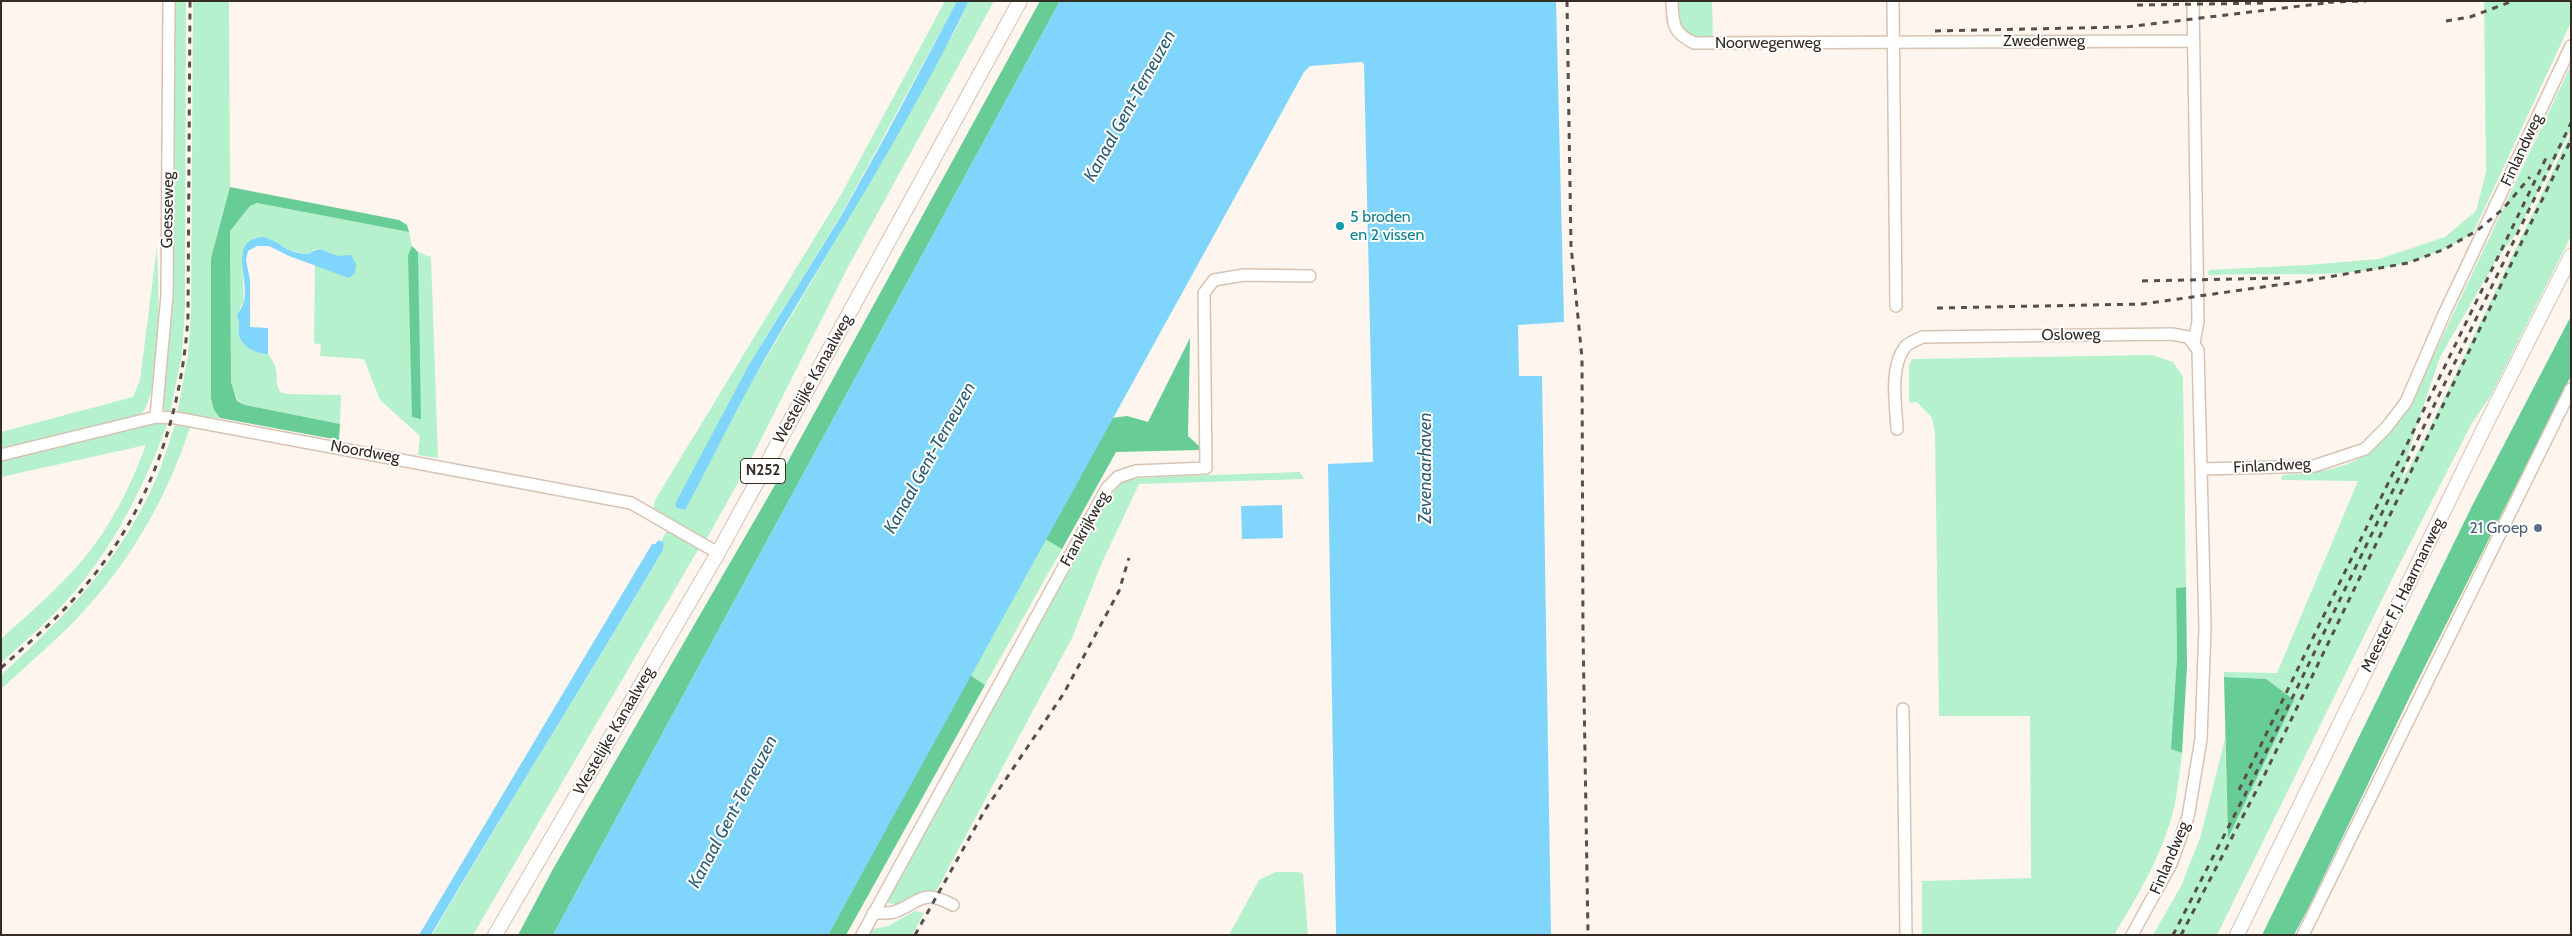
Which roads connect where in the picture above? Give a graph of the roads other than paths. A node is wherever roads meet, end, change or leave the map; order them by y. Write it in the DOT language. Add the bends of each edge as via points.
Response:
graph roads {
  1 [pos="169,1"];
  2 [pos="1020,1"];
  3 [pos="1672,1"];
  4 [pos="1894,1"];
  5 [pos="2193,1"];
  6 [pos="2194,41"];
  7 [pos="1894,42"];
  8 [pos="2571,46"];
  9 [pos="2571,256"];
  10 [pos="1310,276"];
  11 [pos="1896,306"];
  12 [pos="2194,343"];
  13 [pos="2571,390"];
  14 [pos="156,417"];
  15 [pos="1897,429"];
  16 [pos="1,455"];
  17 [pos="2202,469"];
  18 [pos="718,553"];
  19 [pos="1903,709"];
  20 [pos="952,905"];
  21 [pos="873,914"];
  22 [pos="495,935"];
  23 [pos="862,935"];
  24 [pos="1906,935"];
  25 [pos="2132,935"];
  26 [pos="2237,935"];
  27 [pos="2303,935"];
  1 -- 14 [label="street, Goesseweg" via="166,295"];
  2 -- 18 [label="main road, Westelijke Kanaalweg / N252"];
  3 -- 7 [label="street, Noorwegenweg" via="1673,25 1682,37 1694,43"];
  4 -- 7 [label="street"];
  5 -- 6 [label="street"];
  6 -- 7 [label="street, Zwedenweg"];
  6 -- 12 [label="street" via="2198,321"];
  7 -- 11 [label="street"];
  8 -- 17 [label="street, Finlandweg" via="2444,314 2406,402 2386,428 2366,449 2314,466"];
  9 -- 26 [label="main road, Meester F.J. Haarmanweg"];
  10 -- 21 [label="street, Frankrijkweg" via="1244,276 1214,280 1204,293 1206,468 1136,471 1118,477 1106,488"];
  12 -- 15 [label="street, Osloweg" via="2188,337 2172,334 1922,337 1905,346 1898,361"];
  12 -- 17 [label="street" via="2200,368"];
  13 -- 27 [label="street"];
  14 -- 16 [label="street, Noordweg"];
  14 -- 18 [label="street, Noordweg" via="199,422 631,503"];
  17 -- 25 [label="street, Finlandweg" via="2204,687 2197,768 2188,817 2171,864"];
  18 -- 22 [label="main road, Westelijke Kanaalweg / N252"];
  19 -- 24 [label="street"];
  20 -- 21 [label="street" via="935,898 923,898 896,912"];
  21 -- 23 [label="street, Frankrijkweg"];
}
